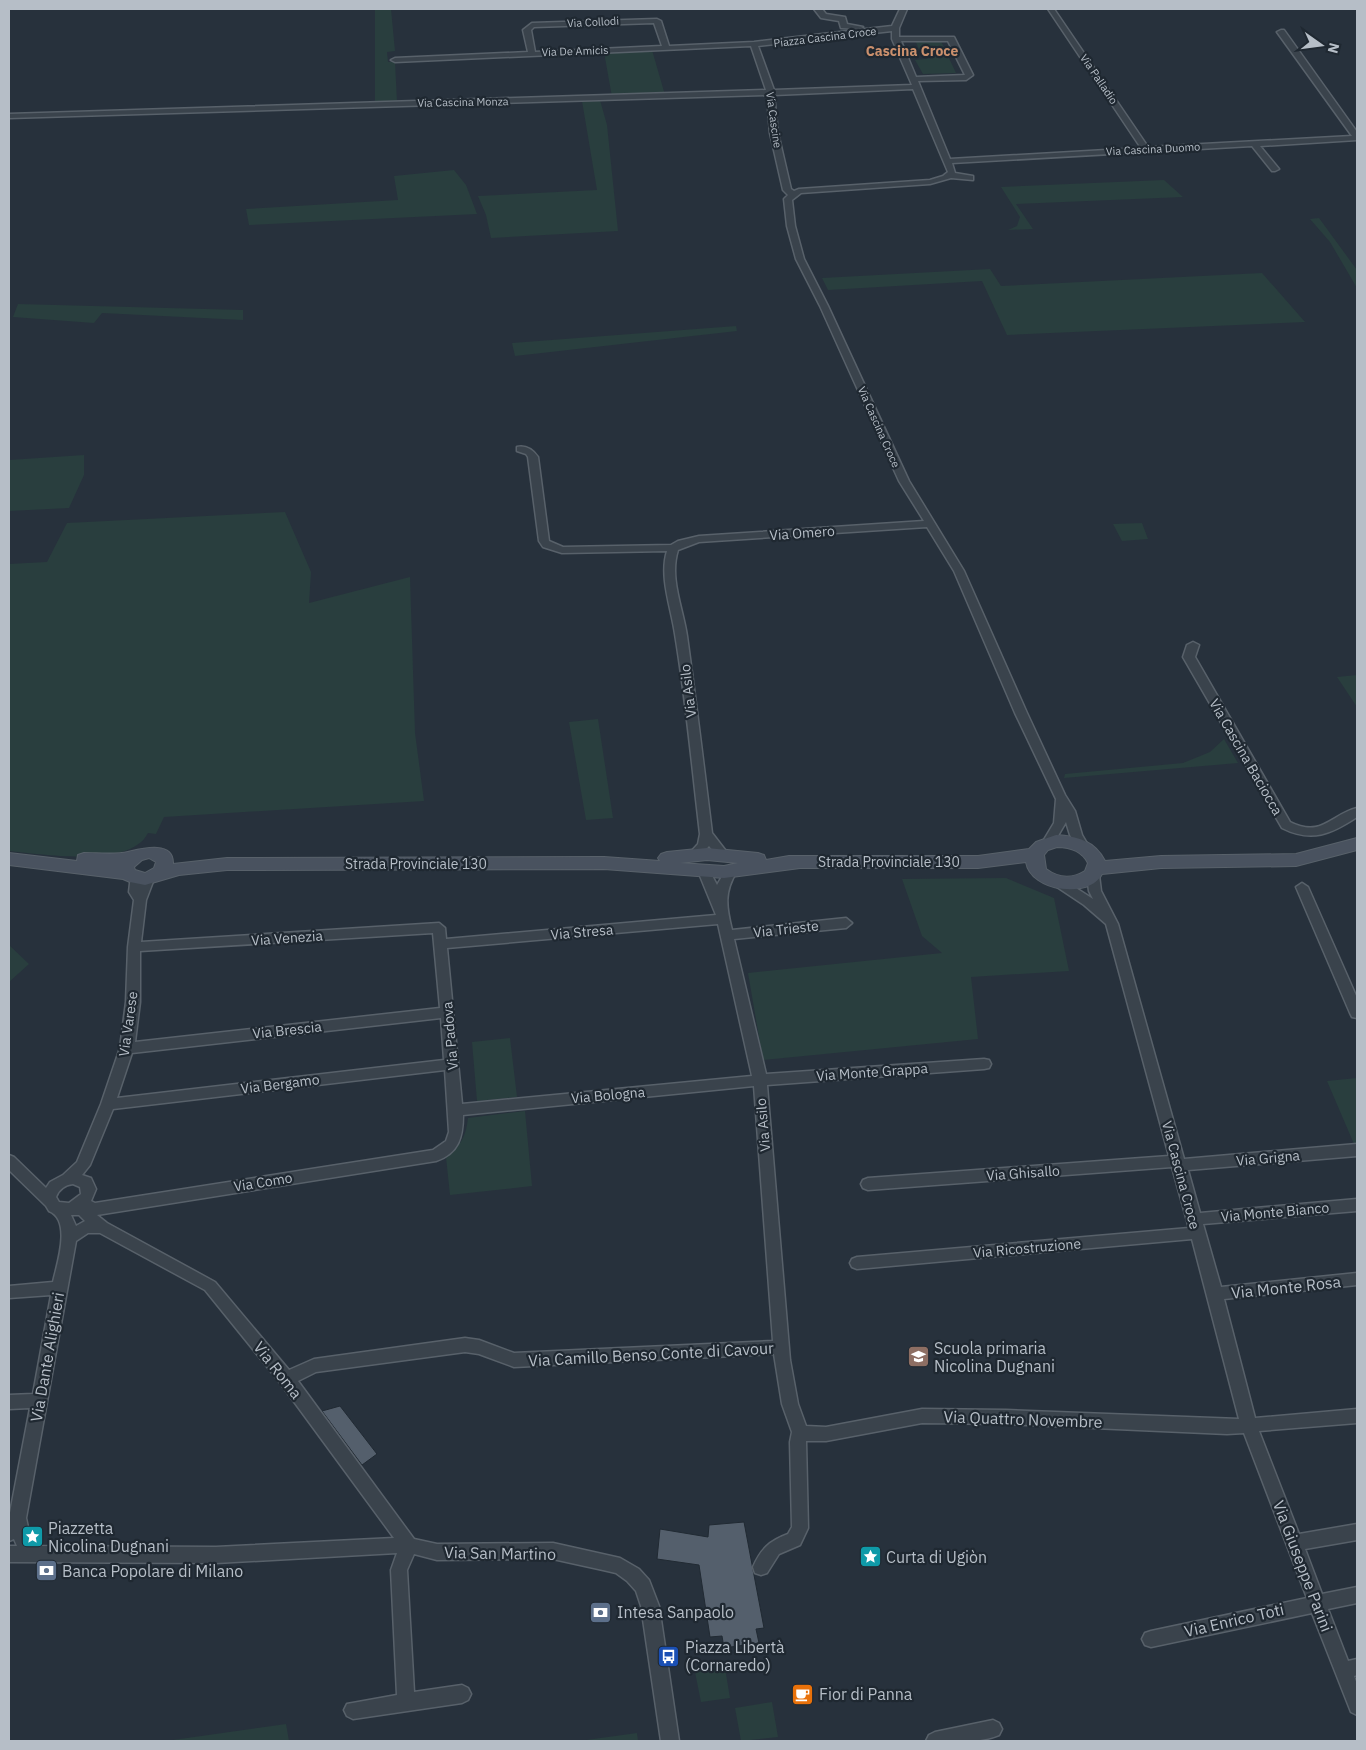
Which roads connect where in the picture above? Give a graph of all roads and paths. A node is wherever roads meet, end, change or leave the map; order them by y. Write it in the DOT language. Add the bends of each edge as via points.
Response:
graph roads {
  1 [pos="818,9"];
  2 [pos="903,9"];
  3 [pos="1051,9"];
  4 [pos="896,25"];
  5 [pos="867,32"];
  6 [pos="1281,32"];
  7 [pos="896,39"];
  8 [pos="754,44"];
  9 [pos="666,47"];
  10 [pos="532,52"];
  11 [pos="395,60"];
  12 [pos="915,83"];
  13 [pos="769,93"];
  14 [pos="9,116"];
  15 [pos="1357,137"];
  16 [pos="1254,144"];
  17 [pos="1146,150"];
  18 [pos="949,161"];
  19 [pos="1274,169"];
  20 [pos="950,175"];
  21 [pos="970,178"];
  22 [pos="792,194"];
  23 [pos="520,449"];
  24 [pos="932,524"];
  25 [pos="673,548"];
  26 [pos="1193,645"];
  27 [pos="1060,798"];
  28 [pos="1357,812"];
  29 [pos="706,834"];
  30 [pos="1357,844"];
  31 [pos="723,855"];
  32 [pos="694,856"];
  33 [pos="1040,856"];
  34 [pos="9,859"];
  35 [pos="1091,861"];
  36 [pos="800,862"];
  37 [pos="604,863"];
  38 [pos="144,870"];
  39 [pos="704,871"];
  40 [pos="731,871"];
  41 [pos="1061,884"];
  42 [pos="1302,887"];
  43 [pos="721,913"];
  44 [pos="846,923"];
  45 [pos="1112,924"];
  46 [pos="439,928"];
  47 [pos="726,935"];
  48 [pos="441,944"];
  49 [pos="134,947"];
  50 [pos="448,1012"];
  51 [pos="1357,1013"];
  52 [pos="127,1048"];
  53 [pos="452,1064"];
  54 [pos="984,1064"];
  55 [pos="760,1080"];
  56 [pos="108,1104"];
  57 [pos="456,1110"];
  58 [pos="92,1143"];
  59 [pos="452,1144"];
  60 [pos="1357,1150"];
  61 [pos="9,1161"];
  62 [pos="1178,1163"];
  63 [pos="27,1180"];
  64 [pos="64,1180"];
  65 [pos="868,1184"];
  66 [pos="72,1203"];
  67 [pos="118,1205"];
  68 [pos="1357,1205"];
  69 [pos="1195,1226"];
  70 [pos="108,1230"];
  71 [pos="69,1238"];
  72 [pos="857,1263"];
  73 [pos="1357,1279"];
  74 [pos="60,1288"];
  75 [pos="9,1292"];
  76 [pos="1215,1294"];
  77 [pos="781,1347"];
  78 [pos="287,1379"];
  79 [pos="40,1400"];
  80 [pos="9,1402"];
  81 [pos="1357,1416"];
  82 [pos="1249,1426"];
  83 [pos="800,1432"];
  84 [pos="18,1518"];
  85 [pos="1357,1532"];
  86 [pos="9,1533"];
  87 [pos="1294,1543"];
  88 [pos="409,1545"];
  89 [pos="9,1554"];
  90 [pos="31,1554"];
  91 [pos="761,1567"];
  92 [pos="1357,1595"];
  93 [pos="1317,1602"];
  94 [pos="1151,1639"];
  95 [pos="1350,1669"];
  96 [pos="462,1694"];
  97 [pos="406,1702"];
  98 [pos="1357,1706"];
  99 [pos="353,1710"];
  100 [pos="993,1729"];
  101 [pos="670,1741"];
  102 [pos="935,1741"];
  1 -- 5 [label="street" via="824,16 842,19 844,26 864,27"];
  2 -- 4 [label="street"];
  3 -- 17 [label="street, Via Palladio"];
  4 -- 5 [label="street, Piazza Cascina Croce"];
  4 -- 7 [label="street"];
  5 -- 8 [label="street, Piazza Cascina Croce"];
  6 -- 15 [label="street"];
  7 -- 12 [label="street"];
  7 -- 12 [label="street, Via Cascina Monza" via="951,39 969,76"];
  8 -- 9 [label="street, Via De Amicis"];
  8 -- 13 [label="street, Via Cascine"];
  9 -- 10 [label="street, Via De Amicis"];
  9 -- 10 [label="street, Via Collodi" via="657,21 650,20 532,25 527,30"];
  10 -- 11 [label="street, Via De Amicis"];
  12 -- 13 [label="street, Via Cascina Monza"];
  12 -- 18 [label="street"];
  13 -- 14 [label="street, Via Cascina Monza"];
  13 -- 22 [label="street, Via Cascine" via="774,133 787,190"];
  15 -- 16 [label="street, Via Cascina Duomo"];
  16 -- 17 [label="street, Via Cascina Duomo"];
  16 -- 19 [label="street"];
  17 -- 18 [label="street, Via Cascina Duomo"];
  18 -- 20 [label="street"];
  20 -- 21 [label="street"];
  20 -- 22 [label="street" via="930,182 805,190"];
  22 -- 24 [label="street, Via Cascina Croce" via="788,199 789,210 800,259 834,326 893,459"];
  23 -- 25 [label="street, Via Omero" via="533,457 547,545 562,550"];
  24 -- 25 [label="street, Via Omero" via="699,539"];
  24 -- 27 [label="street, Via Cascina Croce" via="959,571"];
  25 -- 29 [label="street, Via Asilo" via="669,572 681,634"];
  26 -- 28 [label="street, Via Cascina Baciocca" via="1189,657 1286,826 1314,834 1330,829"];
  27 -- 33 [label="street, Via Cascina Croce" via="1062,820 1058,832"];
  27 -- 35 [label="street, Via Cascina Croce" via="1069,810 1076,835"];
  29 -- 31 [label="street"];
  29 -- 32 [label="street" via="704,844"];
  30 -- 35 [label="street, Strada Provinciale 130" via="1296,860"];
  31 -- 32 [label="street, Strada Provinciale 130"];
  31 -- 36 [label="street, Strada Provinciale 130"];
  32 -- 37 [label="street, Strada Provinciale 130"];
  33 -- 35 [label="street, Strada Provinciale 130" via="1066,841"];
  33 -- 36 [label="street, Strada Provinciale 130" via="978,862"];
  33 -- 41 [label="street, Strada Provinciale 130" via="1052,881"];
  34 -- 38 [label="street, Strada Provinciale 130"];
  35 -- 41 [label="street, Strada Provinciale 130" via="1080,883"];
  35 -- 45 [label="street, Via Cascina Croce" via="1095,891"];
  36 -- 40 [label="street, Strada Provinciale 130"];
  37 -- 38 [label="street, Strada Provinciale 130" via="227,864"];
  37 -- 39 [label="street, Strada Provinciale 130"];
  38 -- 49 [label="street, Via Varese" via="135,892 140,900"];
  39 -- 40 [label="street, Strada Provinciale 130"];
  39 -- 43 [label="street, Via Asilo"];
  40 -- 43 [label="street, Via Asilo" via="723,883"];
  41 -- 45 [label="street"];
  42 -- 51 [label="street"];
  43 -- 47 [label="street, Via Asilo"];
  43 -- 48 [label="street, Via Stresa"];
  44 -- 47 [label="street, Via Trieste"];
  45 -- 62 [label="street, Via Cascina Croce"];
  46 -- 48 [label="street, Via Padova"];
  46 -- 49 [label="street, Via Venezia"];
  47 -- 55 [label="street, Via Asilo"];
  48 -- 50 [label="street, Via Padova"];
  49 -- 52 [label="street, Via Varese" via="133,1002"];
  50 -- 52 [label="street, Via Brescia"];
  50 -- 53 [label="street, Via Padova"];
  52 -- 56 [label="street, Via Varese"];
  53 -- 56 [label="street, Via Bergamo"];
  53 -- 57 [label="street, Via Padova"];
  54 -- 55 [label="street, Via Monte Grappa"];
  55 -- 57 [label="street, Via Bologna"];
  55 -- 77 [label="street, Via Asilo"];
  56 -- 58 [label="street, Via Varese"];
  57 -- 59 [label="street, Via Padova" via="456,1132"];
  58 -- 64 [label="street, Via Varese" via="83,1165"];
  58 -- 66 [label="street, Via Varese"];
  59 -- 67 [label="street, Via Como" via="436,1155"];
  60 -- 62 [label="street, Via Grigna"];
  61 -- 63 [label="street, Via Roma"];
  62 -- 65 [label="street, Via Ghisallo"];
  62 -- 69 [label="street, Via Cascina Croce"];
  63 -- 64 [label="street"];
  63 -- 66 [label="street, Via Roma"];
  64 -- 66 [label="street, Via Varese" via="52,1189"];
  64 -- 66 [label="street" via="80,1180"];
  66 -- 67 [label="street, Via Como"];
  66 -- 70 [label="street, Via Roma"];
  66 -- 71 [label="street, Via Dante Alighieri"];
  67 -- 70 [label="street" via="107,1218"];
  68 -- 69 [label="street, Via Monte Bianco"];
  69 -- 72 [label="street, Via Ricostruzione"];
  69 -- 76 [label="street, Via Cascina Croce"];
  70 -- 71 [label="street" via="85,1227"];
  70 -- 78 [label="street, Via Roma" via="210,1286"];
  71 -- 74 [label="street, Via Dante Alighieri"];
  73 -- 76 [label="street, Via Monte Rosa"];
  74 -- 75 [label="street"];
  74 -- 79 [label="street, Via Dante Alighieri"];
  76 -- 82 [label="street, Via Cascina Croce"];
  77 -- 78 [label="street, Via Camillo Benso Conte di Cavour" via="514,1360 465,1345 314,1366"];
  77 -- 83 [label="street, Via Camillo Benso Conte di Cavour" via="790,1404"];
  78 -- 88 [label="street, Via Roma"];
  79 -- 80 [label="street"];
  79 -- 84 [label="street, Via Dante Alighieri"];
  81 -- 82 [label="street, Via Quattro Novembre"];
  82 -- 83 [label="street, Via Quattro Novembre" via="922,1416 826,1434"];
  82 -- 87 [label="street, Via Giuseppe Parini"];
  83 -- 91 [label="street, Via Camillo Benso Conte di Cavour" via="800,1528 794,1540 775,1546"];
  84 -- 86 [label="street"];
  84 -- 90 [label="street" via="22,1539"];
  85 -- 87 [label="street"];
  87 -- 93 [label="street, Via Giuseppe Parini"];
  88 -- 90 [label="street, Via San Martino" via="216,1555"];
  88 -- 97 [label="street" via="399,1570"];
  88 -- 101 [label="street, Via San Martino" via="443,1552 553,1551 620,1566 633,1575 643,1586 650,1606"];
  89 -- 90 [label="street"];
  92 -- 93 [label="street, Via Enrico Toti"];
  93 -- 94 [label="street, Via Enrico Toti"];
  93 -- 95 [label="street, Via Giuseppe Parini"];
  95 -- 98 [label="street, Via Giuseppe Parini"];
  96 -- 97 [label="street"];
  97 -- 99 [label="street"];
  100 -- 102 [label="street"];
}
